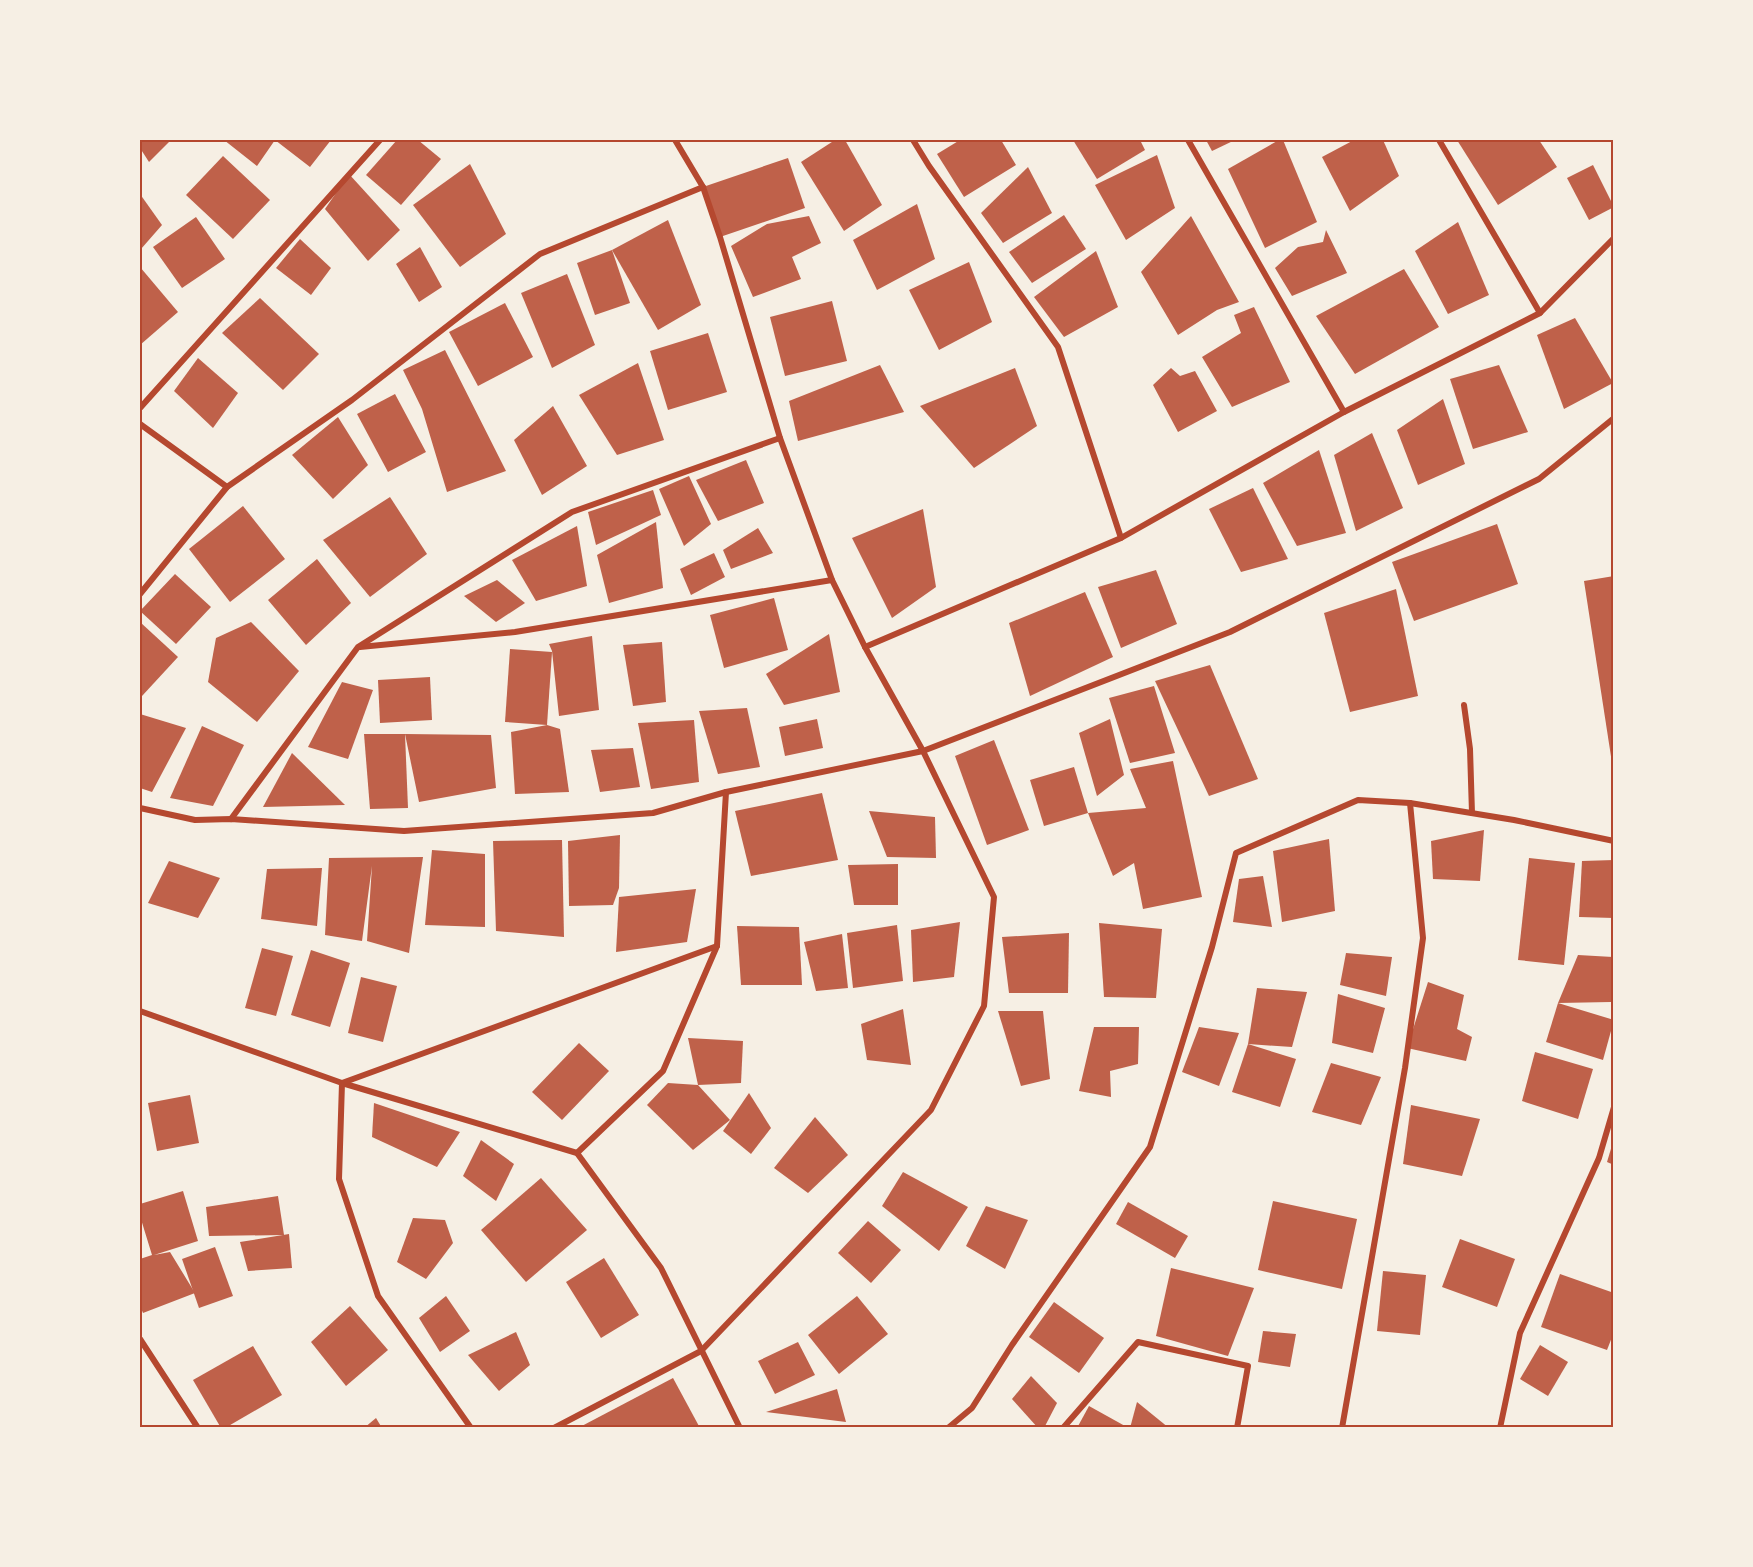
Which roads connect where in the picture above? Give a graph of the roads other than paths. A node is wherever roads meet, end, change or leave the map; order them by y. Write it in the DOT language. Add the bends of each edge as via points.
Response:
graph roads {
  1 [pos="380,140"];
  2 [pos="675,140"];
  3 [pos="913,140"];
  4 [pos="1188,140"];
  5 [pos="1439,140"];
  6 [pos="703,187"];
  7 [pos="1614,238"];
  8 [pos="1540,313"];
  9 [pos="140,408"];
  10 [pos="1344,412"];
  11 [pos="1614,418"];
  12 [pos="140,424"];
  13 [pos="780,438"];
  14 [pos="227,487"];
  15 [pos="1121,538"];
  16 [pos="832,580"];
  17 [pos="140,594"];
  18 [pos="358,647"];
  19 [pos="864,647"];
  20 [pos="1464,705"];
  21 [pos="923,751"];
  22 [pos="726,792"];
  23 [pos="1410,803"];
  24 [pos="140,808"];
  25 [pos="1472,813"];
  26 [pos="231,819"];
  27 [pos="1614,841"];
  28 [pos="717,946"];
  29 [pos="140,1011"];
  30 [pos="342,1083"];
  31 [pos="1614,1107"];
  32 [pos="577,1153"];
  33 [pos="140,1339"];
  34 [pos="701,1351"];
  35 [pos="198,1428"];
  36 [pos="471,1428"];
  37 [pos="554,1428"];
  38 [pos="740,1428"];
  39 [pos="948,1428"];
  40 [pos="1063,1428"];
  41 [pos="1237,1428"];
  42 [pos="1342,1428"];
  43 [pos="1500,1428"];
  1 -- 9 [label="street"];
  2 -- 6 [label="street"];
  3 -- 15 [label="street" via="1058,346"];
  4 -- 10 [label="street"];
  5 -- 8 [label="street"];
  6 -- 13 [label="street"];
  6 -- 14 [label="street" via="540,254 352,400"];
  7 -- 8 [label="street"];
  8 -- 10 [label="street"];
  10 -- 15 [label="street"];
  11 -- 21 [label="street" via="1539,479 1230,632"];
  12 -- 14 [label="street"];
  13 -- 16 [label="street"];
  13 -- 18 [label="street" via="572,512"];
  14 -- 17 [label="street"];
  15 -- 19 [label="street"];
  16 -- 18 [label="street" via="515,632"];
  16 -- 19 [label="street"];
  18 -- 26 [label="street"];
  19 -- 21 [label="street"];
  20 -- 25 [label="street"];
  21 -- 22 [label="street"];
  21 -- 34 [label="street" via="993,897 984,1006 931,1110"];
  22 -- 26 [label="street" via="653,813 404,831"];
  22 -- 28 [label="street"];
  23 -- 25 [label="street"];
  23 -- 39 [label="street" via="1358,800 1236,853 1212,947 1150,1147 972,1408"];
  23 -- 42 [label="street" via="1423,938 1405,1068"];
  24 -- 26 [label="street" via="195,820"];
  25 -- 27 [label="street"];
  28 -- 30 [label="street"];
  28 -- 32 [label="street" via="663,1071"];
  29 -- 30 [label="street"];
  30 -- 32 [label="street"];
  30 -- 36 [label="street" via="339,1179 378,1296"];
  31 -- 43 [label="street" via="1599,1158 1520,1333"];
  32 -- 34 [label="street" via="661,1268"];
  33 -- 35 [label="street"];
  34 -- 37 [label="street"];
  34 -- 38 [label="street"];
  40 -- 41 [label="street" via="1137,1342 1248,1366"];
}
